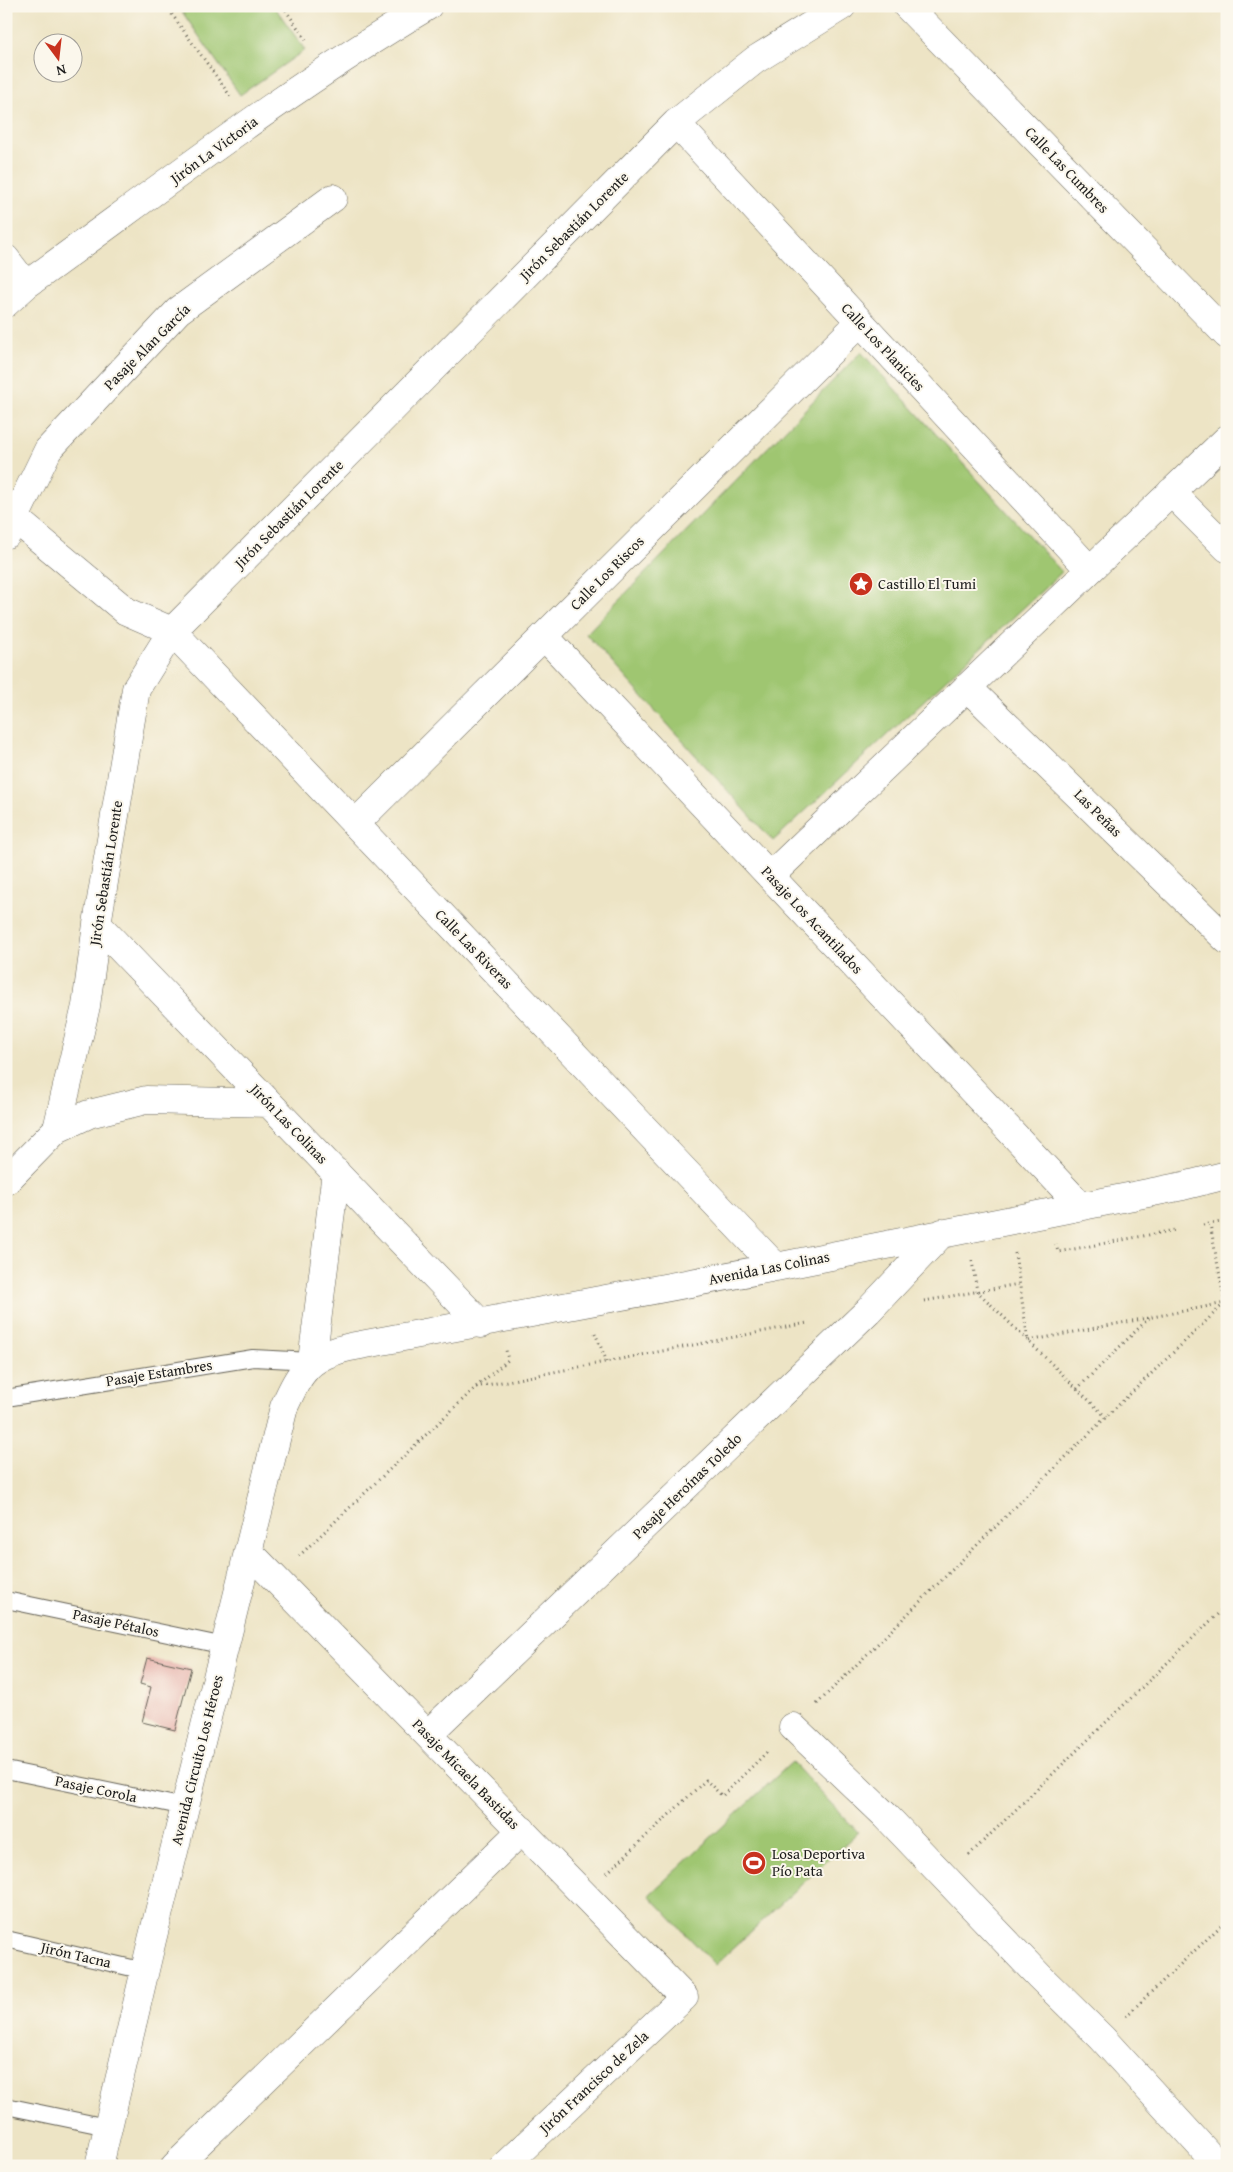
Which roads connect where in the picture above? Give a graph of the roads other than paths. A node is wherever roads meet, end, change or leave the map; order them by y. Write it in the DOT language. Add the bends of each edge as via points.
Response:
graph roads {
  1 [pos="428,6"];
  2 [pos="842,6"];
  3 [pos="907,6"];
  4 [pos="676,123"];
  5 [pos="333,198"];
  6 [pos="6,259"];
  7 [pos="26,285"];
  8 [pos="6,303"];
  9 [pos="860,322"];
  10 [pos="1227,335"];
  11 [pos="1227,439"];
  12 [pos="1171,492"];
  13 [pos="9,522"];
  14 [pos="1227,548"];
  15 [pos="1090,570"];
  16 [pos="172,632"];
  17 [pos="544,636"];
  18 [pos="967,687"];
  19 [pos="355,824"];
  20 [pos="770,876"];
  21 [pos="97,924"];
  22 [pos="1227,940"];
  23 [pos="269,1103"];
  24 [pos="57,1129"];
  25 [pos="336,1172"];
  26 [pos="1227,1175"];
  27 [pos="6,1181"];
  28 [pos="1080,1205"];
  29 [pos="942,1234"];
  30 [pos="776,1267"];
  31 [pos="481,1324"];
  32 [pos="312,1361"];
  33 [pos="6,1398"];
  34 [pos="248,1551"];
  35 [pos="6,1600"];
  36 [pos="225,1646"];
  37 [pos="793,1727"];
  38 [pos="428,1734"];
  39 [pos="6,1770"];
  40 [pos="185,1807"];
  41 [pos="522,1830"];
  42 [pos="6,1939"];
  43 [pos="145,1971"];
  44 [pos="684,1997"];
  45 [pos="6,2106"];
  46 [pos="108,2127"];
  47 [pos="99,2166"];
  48 [pos="175,2166"];
  49 [pos="504,2166"];
  50 [pos="1219,2166"];
  1 -- 7 [label="street, Jirón La Victoria" via="250,124"];
  2 -- 4 [label="street, Jirón Sebastián Lorente" via="755,60"];
  3 -- 10 [label="street, Calle Las Cumbres"];
  4 -- 9 [label="street, Calle Los Planicies"];
  4 -- 16 [label="street, Jirón Sebastián Lorente"];
  5 -- 13 [label="street, Pasaje Alan García" via="178,311 48,450"];
  6 -- 7 [label="street"];
  7 -- 8 [label="street, Jirón La Victoria"];
  9 -- 15 [label="street, Calle Los Planicies"];
  9 -- 17 [label="street, Calle Los Riscos"];
  11 -- 12 [label="street"];
  12 -- 14 [label="street"];
  12 -- 15 [label="street"];
  13 -- 16 [label="street" via="126,611"];
  15 -- 18 [label="street"];
  16 -- 19 [label="street, Calle Las Riveras"];
  16 -- 21 [label="street, Jirón Sebastián Lorente" via="136,689"];
  17 -- 19 [label="street, Calle Los Riscos"];
  17 -- 20 [label="street, Pasaje Los Acantilados"];
  18 -- 20 [label="street"];
  18 -- 22 [label="street, Las Peñas"];
  19 -- 30 [label="street, Calle Las Riveras"];
  20 -- 28 [label="street, Pasaje Los Acantilados"];
  21 -- 23 [label="street, Jirón Las Colinas"];
  21 -- 24 [label="street, Jirón Sebastián Lorente" via="86,1006"];
  23 -- 24 [label="street" via="146,1100 89,1114"];
  23 -- 25 [label="street, Jirón Las Colinas"];
  24 -- 27 [label="street"];
  25 -- 31 [label="street, Jirón Las Colinas"];
  25 -- 32 [label="street"];
  26 -- 28 [label="street, Avenida Las Colinas"];
  28 -- 29 [label="street, Avenida Las Colinas"];
  29 -- 30 [label="street, Avenida Las Colinas"];
  29 -- 38 [label="street, Pasaje Heroínas Toledo" via="868,1312"];
  30 -- 31 [label="street, Avenida Las Colinas"];
  31 -- 32 [label="street, Avenida Las Colinas" via="350,1347"];
  32 -- 33 [label="lane, Pasaje Estambres" via="253,1358"];
  32 -- 34 [label="street, Avenida Circuito Los Héroes" via="296,1379 284,1407"];
  34 -- 36 [label="street, Avenida Circuito Los Héroes"];
  34 -- 38 [label="street, Pasaje Micaela Bastidas"];
  35 -- 36 [label="lane, Pasaje Pétalos"];
  36 -- 40 [label="street, Avenida Circuito Los Héroes"];
  37 -- 50 [label="street" via="886,1816 1102,2038"];
  38 -- 41 [label="street, Pasaje Micaela Bastidas"];
  39 -- 40 [label="lane, Pasaje Corola"];
  40 -- 43 [label="street, Avenida Circuito Los Héroes"];
  41 -- 44 [label="street, Pasaje Micaela Bastidas"];
  41 -- 48 [label="street"];
  42 -- 43 [label="lane, Jirón Tacna"];
  43 -- 46 [label="street, Avenida Circuito Los Héroes"];
  44 -- 49 [label="street, Jirón Francisco de Zela"];
  45 -- 46 [label="lane"];
  46 -- 47 [label="street, Avenida Circuito Los Héroes"];
}
